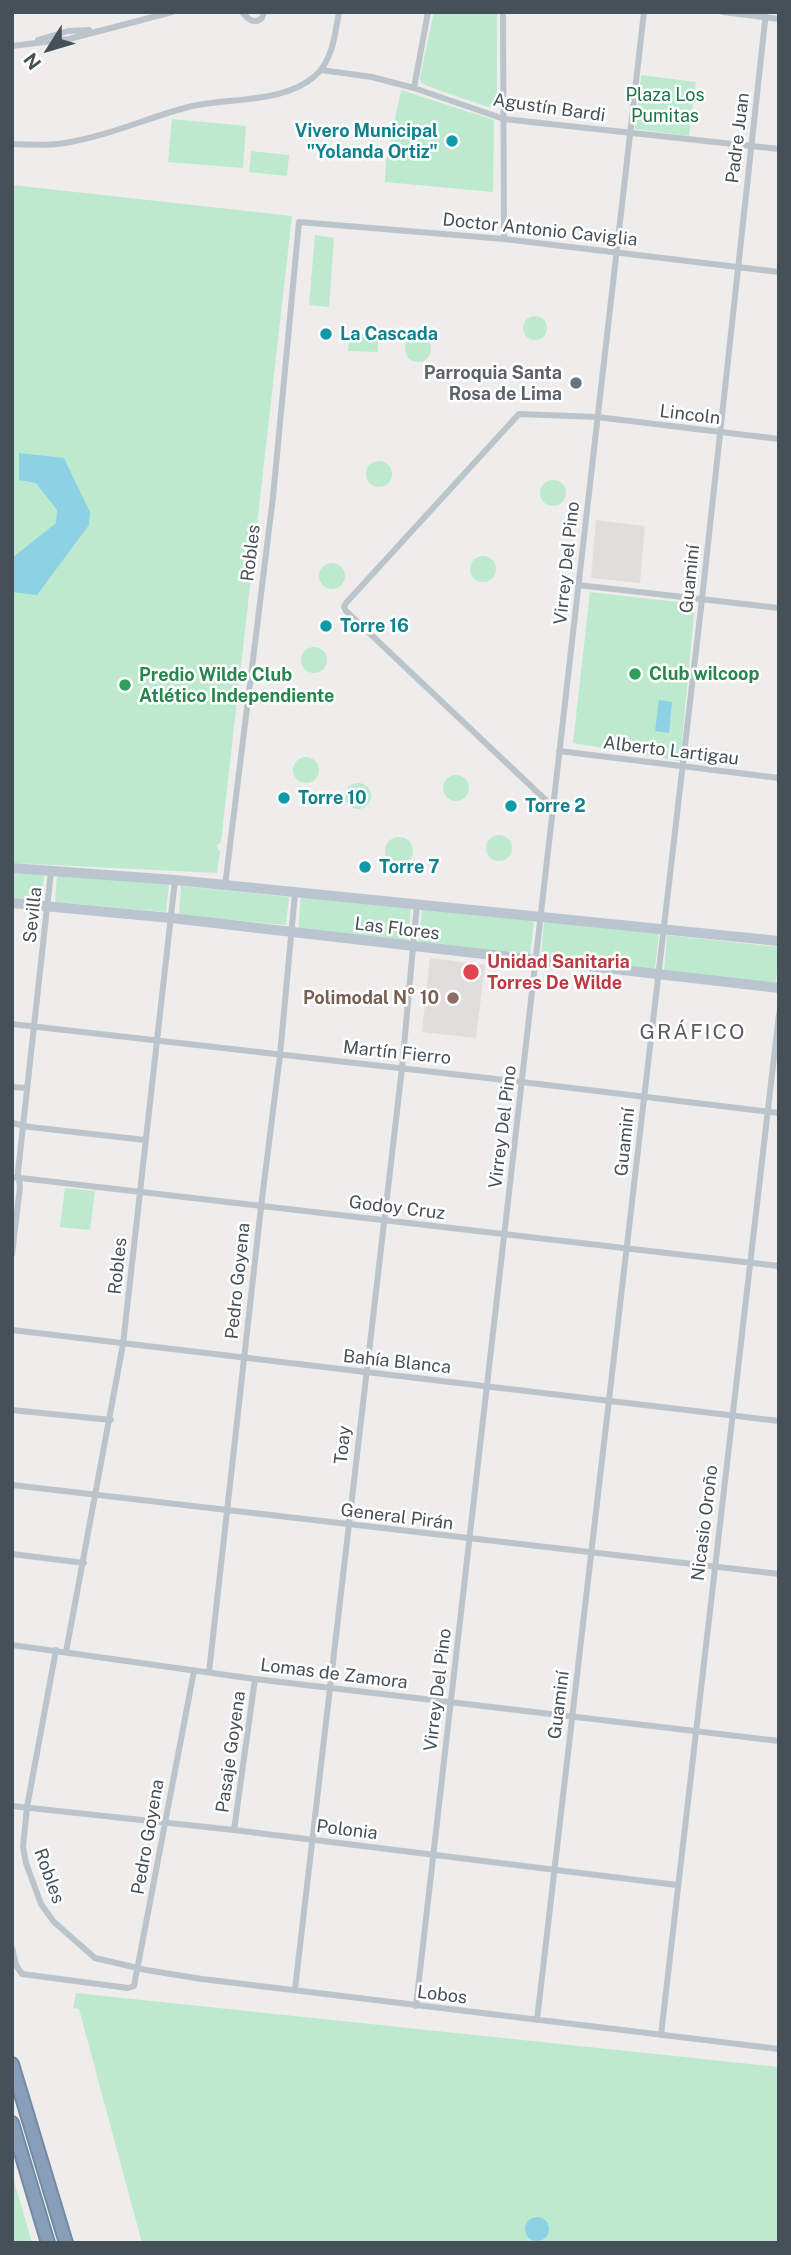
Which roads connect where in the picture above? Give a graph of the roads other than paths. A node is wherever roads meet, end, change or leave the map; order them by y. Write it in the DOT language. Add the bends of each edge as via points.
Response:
graph roads {
  1 [pos="172,12"];
  2 [pos="242,12"];
  3 [pos="264,12"];
  4 [pos="340,12"];
  5 [pos="428,12"];
  6 [pos="503,12"];
  7 [pos="644,12"];
  8 [pos="723,12"];
  9 [pos="766,15"];
  10 [pos="779,19"];
  11 [pos="12,46"];
  12 [pos="321,70"];
  13 [pos="414,88"];
  14 [pos="504,119"];
  15 [pos="629,133"];
  16 [pos="12,144"];
  17 [pos="751,145"];
  18 [pos="779,149"];
  19 [pos="299,222"];
  20 [pos="504,239"];
  21 [pos="616,251"];
  22 [pos="738,267"];
  23 [pos="779,272"];
  24 [pos="597,417"];
  25 [pos="720,434"];
  26 [pos="779,439"];
  27 [pos="578,585"];
  28 [pos="702,599"];
  29 [pos="779,608"];
  30 [pos="559,751"];
  31 [pos="682,768"];
  32 [pos="779,778"];
  33 [pos="552,806"];
  34 [pos="12,869"];
  35 [pos="51,870"];
  36 [pos="174,880"];
  37 [pos="225,886"];
  38 [pos="295,893"];
  39 [pos="12,903"];
  40 [pos="417,904"];
  41 [pos="48,907"];
  42 [pos="540,916"];
  43 [pos="171,918"];
  44 [pos="663,930"];
  45 [pos="292,932"];
  46 [pos="779,941"];
  47 [pos="413,947"];
  48 [pos="536,960"];
  49 [pos="658,975"];
  50 [pos="779,988"];
  51 [pos="779,1014"];
  52 [pos="12,1024"];
  53 [pos="35,1027"];
  54 [pos="158,1040"];
  55 [pos="280,1055"];
  56 [pos="402,1068"];
  57 [pos="522,1082"];
  58 [pos="12,1087"];
  59 [pos="27,1088"];
  60 [pos="644,1097"];
  61 [pos="768,1112"];
  62 [pos="779,1113"];
  63 [pos="12,1123"];
  64 [pos="23,1126"];
  65 [pos="145,1140"];
  66 [pos="15,1178"];
  67 [pos="140,1191"];
  68 [pos="261,1206"];
  69 [pos="383,1220"];
  70 [pos="14,1231"];
  71 [pos="504,1234"];
  72 [pos="627,1248"];
  73 [pos="12,1254"];
  74 [pos="750,1262"];
  75 [pos="779,1266"];
  76 [pos="12,1330"];
  77 [pos="123,1344"];
  78 [pos="244,1359"];
  79 [pos="365,1373"];
  80 [pos="486,1387"];
  81 [pos="609,1400"];
  82 [pos="12,1410"];
  83 [pos="732,1416"];
  84 [pos="111,1420"];
  85 [pos="779,1421"];
  86 [pos="12,1485"];
  87 [pos="97,1494"];
  88 [pos="227,1512"];
  89 [pos="348,1525"];
  90 [pos="470,1539"];
  91 [pos="592,1553"];
  92 [pos="12,1554"];
  93 [pos="84,1563"];
  94 [pos="714,1567"];
  95 [pos="779,1574"];
  96 [pos="12,1645"];
  97 [pos="56,1650"];
  98 [pos="66,1652"];
  99 [pos="194,1671"];
  100 [pos="209,1672"];
  101 [pos="255,1679"];
  102 [pos="330,1687"];
  103 [pos="451,1702"];
  104 [pos="572,1716"];
  105 [pos="695,1731"];
  106 [pos="779,1741"];
  107 [pos="12,1806"];
  108 [pos="27,1807"];
  109 [pos="164,1823"];
  110 [pos="234,1830"];
  111 [pos="311,1840"];
  112 [pos="433,1855"];
  113 [pos="555,1869"];
  114 [pos="677,1885"];
  115 [pos="12,1948"];
  116 [pos="103,1961"];
  117 [pos="139,1968"];
  118 [pos="295,1989"];
  119 [pos="416,2006"];
  120 [pos="537,2020"];
  121 [pos="661,2035"];
  122 [pos="779,2049"];
  123 [pos="12,2064"];
  124 [pos="12,2123"];
  125 [pos="48,2243"];
  126 [pos="66,2243"];
  1 -- 11 [label="street" via="69,39"];
  2 -- 3 [label="street" via="255,22"];
  4 -- 12 [label="street"];
  5 -- 13 [label="street"];
  6 -- 14 [label="street"];
  7 -- 15 [label="street, Virrey Del Pino"];
  8 -- 9 [label="street"];
  9 -- 10 [label="street"];
  9 -- 17 [label="street, Padre Juan"];
  12 -- 13 [label="street, Agustín Bardi"];
  12 -- 16 [label="street" via="289,92 189,107 67,143"];
  13 -- 14 [label="street, Agustín Bardi"];
  14 -- 15 [label="street, Agustín Bardi"];
  14 -- 20 [label="street"];
  15 -- 17 [label="street, Agustín Bardi"];
  15 -- 21 [label="street, Virrey Del Pino"];
  17 -- 18 [label="street, Agustín Bardi"];
  17 -- 22 [label="street, Padre Juan"];
  19 -- 20 [label="street, Doctor Antonio Caviglia"];
  19 -- 37 [label="street, Robles" via="273,497"];
  20 -- 21 [label="street, Doctor Antonio Caviglia"];
  21 -- 22 [label="street, Doctor Antonio Caviglia"];
  21 -- 24 [label="street, Virrey Del Pino"];
  22 -- 23 [label="street, Doctor Antonio Caviglia"];
  22 -- 25 [label="street, Guaminí"];
  24 -- 25 [label="street, Lincoln"];
  24 -- 27 [label="street, Virrey Del Pino"];
  24 -- 33 [label="street, Lincoln" via="516,415 344,607"];
  25 -- 26 [label="street, Lincoln"];
  25 -- 28 [label="street, Guaminí"];
  27 -- 28 [label="street"];
  27 -- 30 [label="street, Virrey Del Pino"];
  28 -- 29 [label="street"];
  28 -- 31 [label="street, Guaminí"];
  30 -- 31 [label="street, Alberto Lartigau"];
  30 -- 33 [label="street, Virrey Del Pino"];
  31 -- 32 [label="street, Alberto Lartigau"];
  31 -- 44 [label="street, Guaminí"];
  33 -- 42 [label="street, Virrey Del Pino"];
  34 -- 35 [label="street, Las Flores"];
  35 -- 36 [label="street, Las Flores"];
  35 -- 41 [label="street, Sevilla"];
  36 -- 37 [label="street, Las Flores"];
  36 -- 43 [label="street, Robles"];
  37 -- 38 [label="street, Las Flores"];
  38 -- 40 [label="street, Las Flores"];
  38 -- 45 [label="street, Pedro Goyena"];
  39 -- 41 [label="street, Las Flores"];
  40 -- 42 [label="street, Las Flores"];
  40 -- 47 [label="street, Toay"];
  41 -- 43 [label="street, Las Flores"];
  41 -- 53 [label="street, Sevilla"];
  42 -- 44 [label="street, Las Flores"];
  42 -- 48 [label="street, Virrey Del Pino"];
  43 -- 45 [label="street, Las Flores"];
  43 -- 54 [label="street, Robles"];
  44 -- 46 [label="street, Las Flores"];
  44 -- 49 [label="street, Guaminí"];
  45 -- 47 [label="street, Las Flores"];
  45 -- 55 [label="street, Pedro Goyena"];
  47 -- 48 [label="street, Las Flores"];
  47 -- 56 [label="street, Toay"];
  48 -- 49 [label="street, Las Flores"];
  48 -- 57 [label="street, Virrey Del Pino"];
  49 -- 50 [label="street, Las Flores"];
  49 -- 60 [label="street, Guaminí"];
  51 -- 61 [label="street, Nicasio Oroño"];
  52 -- 53 [label="street, Martín Fierro"];
  53 -- 54 [label="street, Martín Fierro"];
  53 -- 59 [label="street, Sevilla"];
  54 -- 55 [label="street, Martín Fierro"];
  54 -- 65 [label="street, Robles"];
  55 -- 56 [label="street, Martín Fierro"];
  55 -- 68 [label="street, Pedro Goyena"];
  56 -- 57 [label="street, Martín Fierro"];
  56 -- 69 [label="street, Toay"];
  57 -- 60 [label="street, Martín Fierro"];
  57 -- 71 [label="street, Virrey Del Pino"];
  58 -- 59 [label="street"];
  59 -- 64 [label="street, Sevilla"];
  60 -- 61 [label="street, Martín Fierro"];
  60 -- 72 [label="street, Guaminí"];
  61 -- 62 [label="street, Martín Fierro"];
  61 -- 74 [label="street, Nicasio Oroño"];
  63 -- 64 [label="street"];
  64 -- 65 [label="street"];
  64 -- 66 [label="street, Sevilla"];
  65 -- 67 [label="street, Robles"];
  66 -- 67 [label="street, Godoy Cruz"];
  66 -- 70 [label="street, Sevilla" via="20,1187"];
  67 -- 68 [label="street, Godoy Cruz"];
  67 -- 77 [label="street, Robles"];
  68 -- 69 [label="street, Godoy Cruz"];
  68 -- 78 [label="street, Pedro Goyena"];
  69 -- 71 [label="street, Godoy Cruz"];
  69 -- 79 [label="street, Toay"];
  70 -- 73 [label="street, Sevilla"];
  71 -- 72 [label="street, Godoy Cruz"];
  71 -- 80 [label="street, Virrey Del Pino"];
  72 -- 74 [label="street, Godoy Cruz"];
  72 -- 81 [label="street, Guaminí"];
  74 -- 75 [label="street, Godoy Cruz"];
  74 -- 83 [label="street, Nicasio Oroño"];
  76 -- 77 [label="street, Bahía Blanca"];
  77 -- 78 [label="street, Bahía Blanca"];
  77 -- 84 [label="street, Robles"];
  78 -- 79 [label="street, Bahía Blanca"];
  78 -- 88 [label="street, Pedro Goyena"];
  79 -- 80 [label="street, Bahía Blanca"];
  79 -- 89 [label="street, Toay"];
  80 -- 81 [label="street, Bahía Blanca"];
  80 -- 90 [label="street, Virrey Del Pino"];
  81 -- 83 [label="street, Bahía Blanca"];
  81 -- 91 [label="street, Guaminí"];
  82 -- 84 [label="street"];
  83 -- 85 [label="street, Bahía Blanca"];
  83 -- 94 [label="street, Nicasio Oroño"];
  84 -- 87 [label="street, Robles"];
  86 -- 87 [label="street, General Pirán"];
  87 -- 88 [label="street, General Pirán"];
  87 -- 93 [label="street, Robles"];
  88 -- 89 [label="street, General Pirán"];
  88 -- 100 [label="street, Pedro Goyena"];
  89 -- 90 [label="street, General Pirán"];
  89 -- 102 [label="street, Toay"];
  90 -- 91 [label="street, General Pirán"];
  90 -- 103 [label="street, Virrey Del Pino"];
  91 -- 94 [label="street, General Pirán"];
  91 -- 104 [label="street, Guaminí"];
  92 -- 93 [label="street"];
  93 -- 98 [label="street, Robles"];
  94 -- 95 [label="street, General Pirán"];
  94 -- 105 [label="street, Nicasio Oroño"];
  96 -- 97 [label="street, Lomas de Zamora"];
  97 -- 98 [label="street, Lomas de Zamora"];
  97 -- 108 [label="street, Robles"];
  98 -- 99 [label="street, Lomas de Zamora"];
  99 -- 100 [label="street, Lomas de Zamora"];
  99 -- 109 [label="street, Pedro Goyena"];
  100 -- 101 [label="street, Lomas de Zamora"];
  101 -- 102 [label="street, Lomas de Zamora"];
  101 -- 110 [label="street, Pasaje Goyena"];
  102 -- 103 [label="street, Lomas de Zamora"];
  102 -- 111 [label="street, Toay"];
  103 -- 104 [label="street, Lomas de Zamora"];
  103 -- 112 [label="street, Virrey Del Pino"];
  104 -- 105 [label="street, Lomas de Zamora"];
  104 -- 113 [label="street, Guaminí"];
  105 -- 106 [label="street, Lomas de Zamora"];
  105 -- 114 [label="street, Nicasio Oroño"];
  107 -- 108 [label="street, Polonia"];
  108 -- 109 [label="street, Polonia"];
  108 -- 116 [label="street, Robles" via="23,1852 41,1904 60,1928"];
  109 -- 110 [label="street, Polonia"];
  109 -- 117 [label="street, Pedro Goyena"];
  110 -- 111 [label="street, Polonia"];
  111 -- 112 [label="street, Polonia"];
  111 -- 118 [label="street, Toay"];
  112 -- 113 [label="street, Polonia"];
  112 -- 119 [label="street, Virrey Del Pino"];
  113 -- 114 [label="street, Polonia"];
  113 -- 120 [label="street, Guaminí"];
  114 -- 121 [label="street, Nicasio Oroño"];
  115 -- 117 [label="street" via="17,1969 26,1975 131,1988"];
  116 -- 117 [label="street, Lobos"];
  117 -- 118 [label="street, Lobos"];
  118 -- 119 [label="street, Lobos"];
  119 -- 120 [label="street, Lobos"];
  120 -- 121 [label="street, Lobos"];
  121 -- 122 [label="street, Lobos"];
  123 -- 126 [label="highway"];
  124 -- 125 [label="highway"];
}
